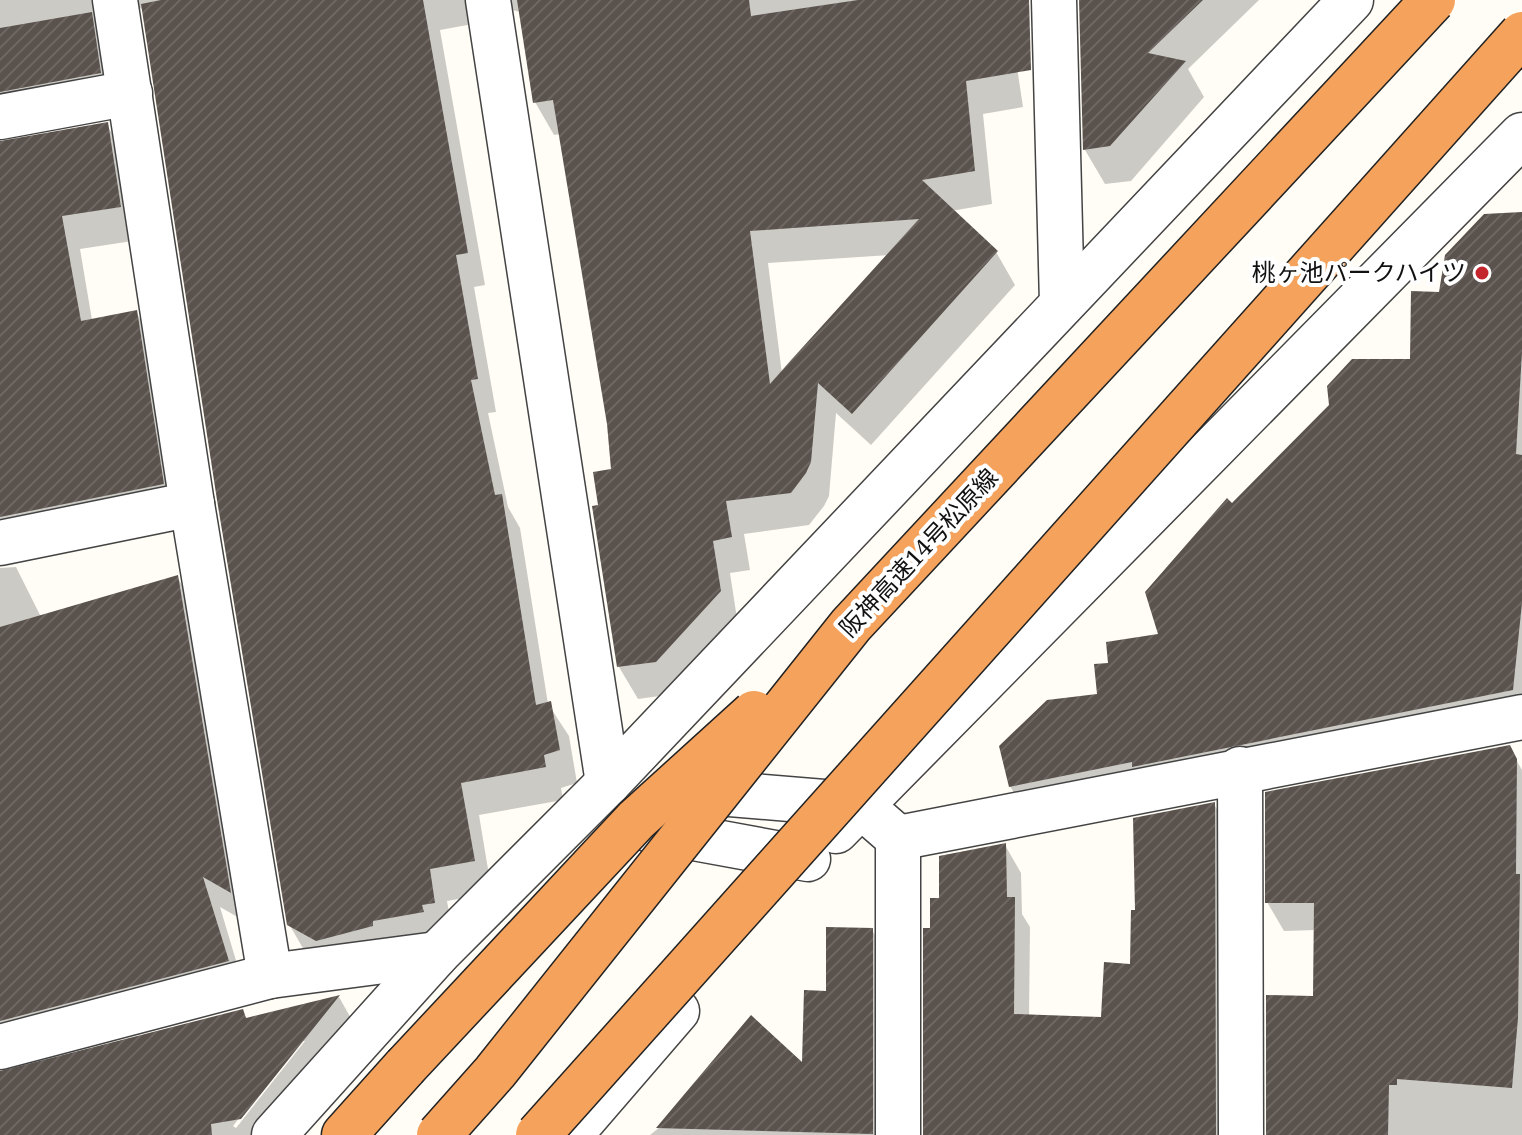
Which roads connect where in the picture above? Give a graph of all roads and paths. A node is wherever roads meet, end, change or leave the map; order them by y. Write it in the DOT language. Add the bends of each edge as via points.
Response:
graph roads {
  1 [pos="115,0"];
  2 [pos="488,0"];
  3 [pos="1054,0"];
  4 [pos="1351,0"];
  5 [pos="1433,0"];
  6 [pos="1522,34"];
  7 [pos="130,93"];
  8 [pos="0,117"];
  9 [pos="1522,135"];
  10 [pos="1062,303"];
  11 [pos="192,504"];
  12 [pos="0,543"];
  13 [pos="851,625"];
  14 [pos="1522,717"];
  15 [pos="1240,769"];
  16 [pos="608,783"];
  17 [pos="860,805"];
  18 [pos="576,816"];
  19 [pos="898,838"];
  20 [pos="808,859"];
  21 [pos="437,954"];
  22 [pos="270,976"];
  23 [pos="0,1047"];
  24 [pos="274,1135"];
  25 [pos="344,1135"];
  26 [pos="439,1135"];
  27 [pos="538,1135"];
  28 [pos="570,1135"];
  29 [pos="898,1135"];
  30 [pos="1241,1135"];
  1 -- 7 [label="street"];
  2 -- 16 [label="street"];
  3 -- 10 [label="street"];
  4 -- 10 [label="street"];
  5 -- 13 [label="highway, 阪神高速14号松原線, bridge"];
  6 -- 27 [label="highway, bridge"];
  7 -- 8 [label="street"];
  7 -- 11 [label="street"];
  9 -- 17 [label="street"];
  10 -- 16 [label="street"];
  11 -- 12 [label="street"];
  11 -- 22 [label="street"];
  13 -- 25 [label="highway, bridge" via="636,820"];
  13 -- 26 [label="highway, 阪神高速14号松原線, bridge"];
  14 -- 15 [label="street"];
  15 -- 19 [label="street"];
  15 -- 30 [label="street"];
  16 -- 17 [label="street"];
  16 -- 18 [label="street"];
  17 -- 19 [label="street"];
  17 -- 20 [label="street"];
  18 -- 20 [label="street"];
  18 -- 21 [label="street"];
  19 -- 29 [label="street"];
  20 -- 28 [label="street"];
  21 -- 22 [label="street"];
  21 -- 24 [label="street"];
  22 -- 23 [label="street"];
}
